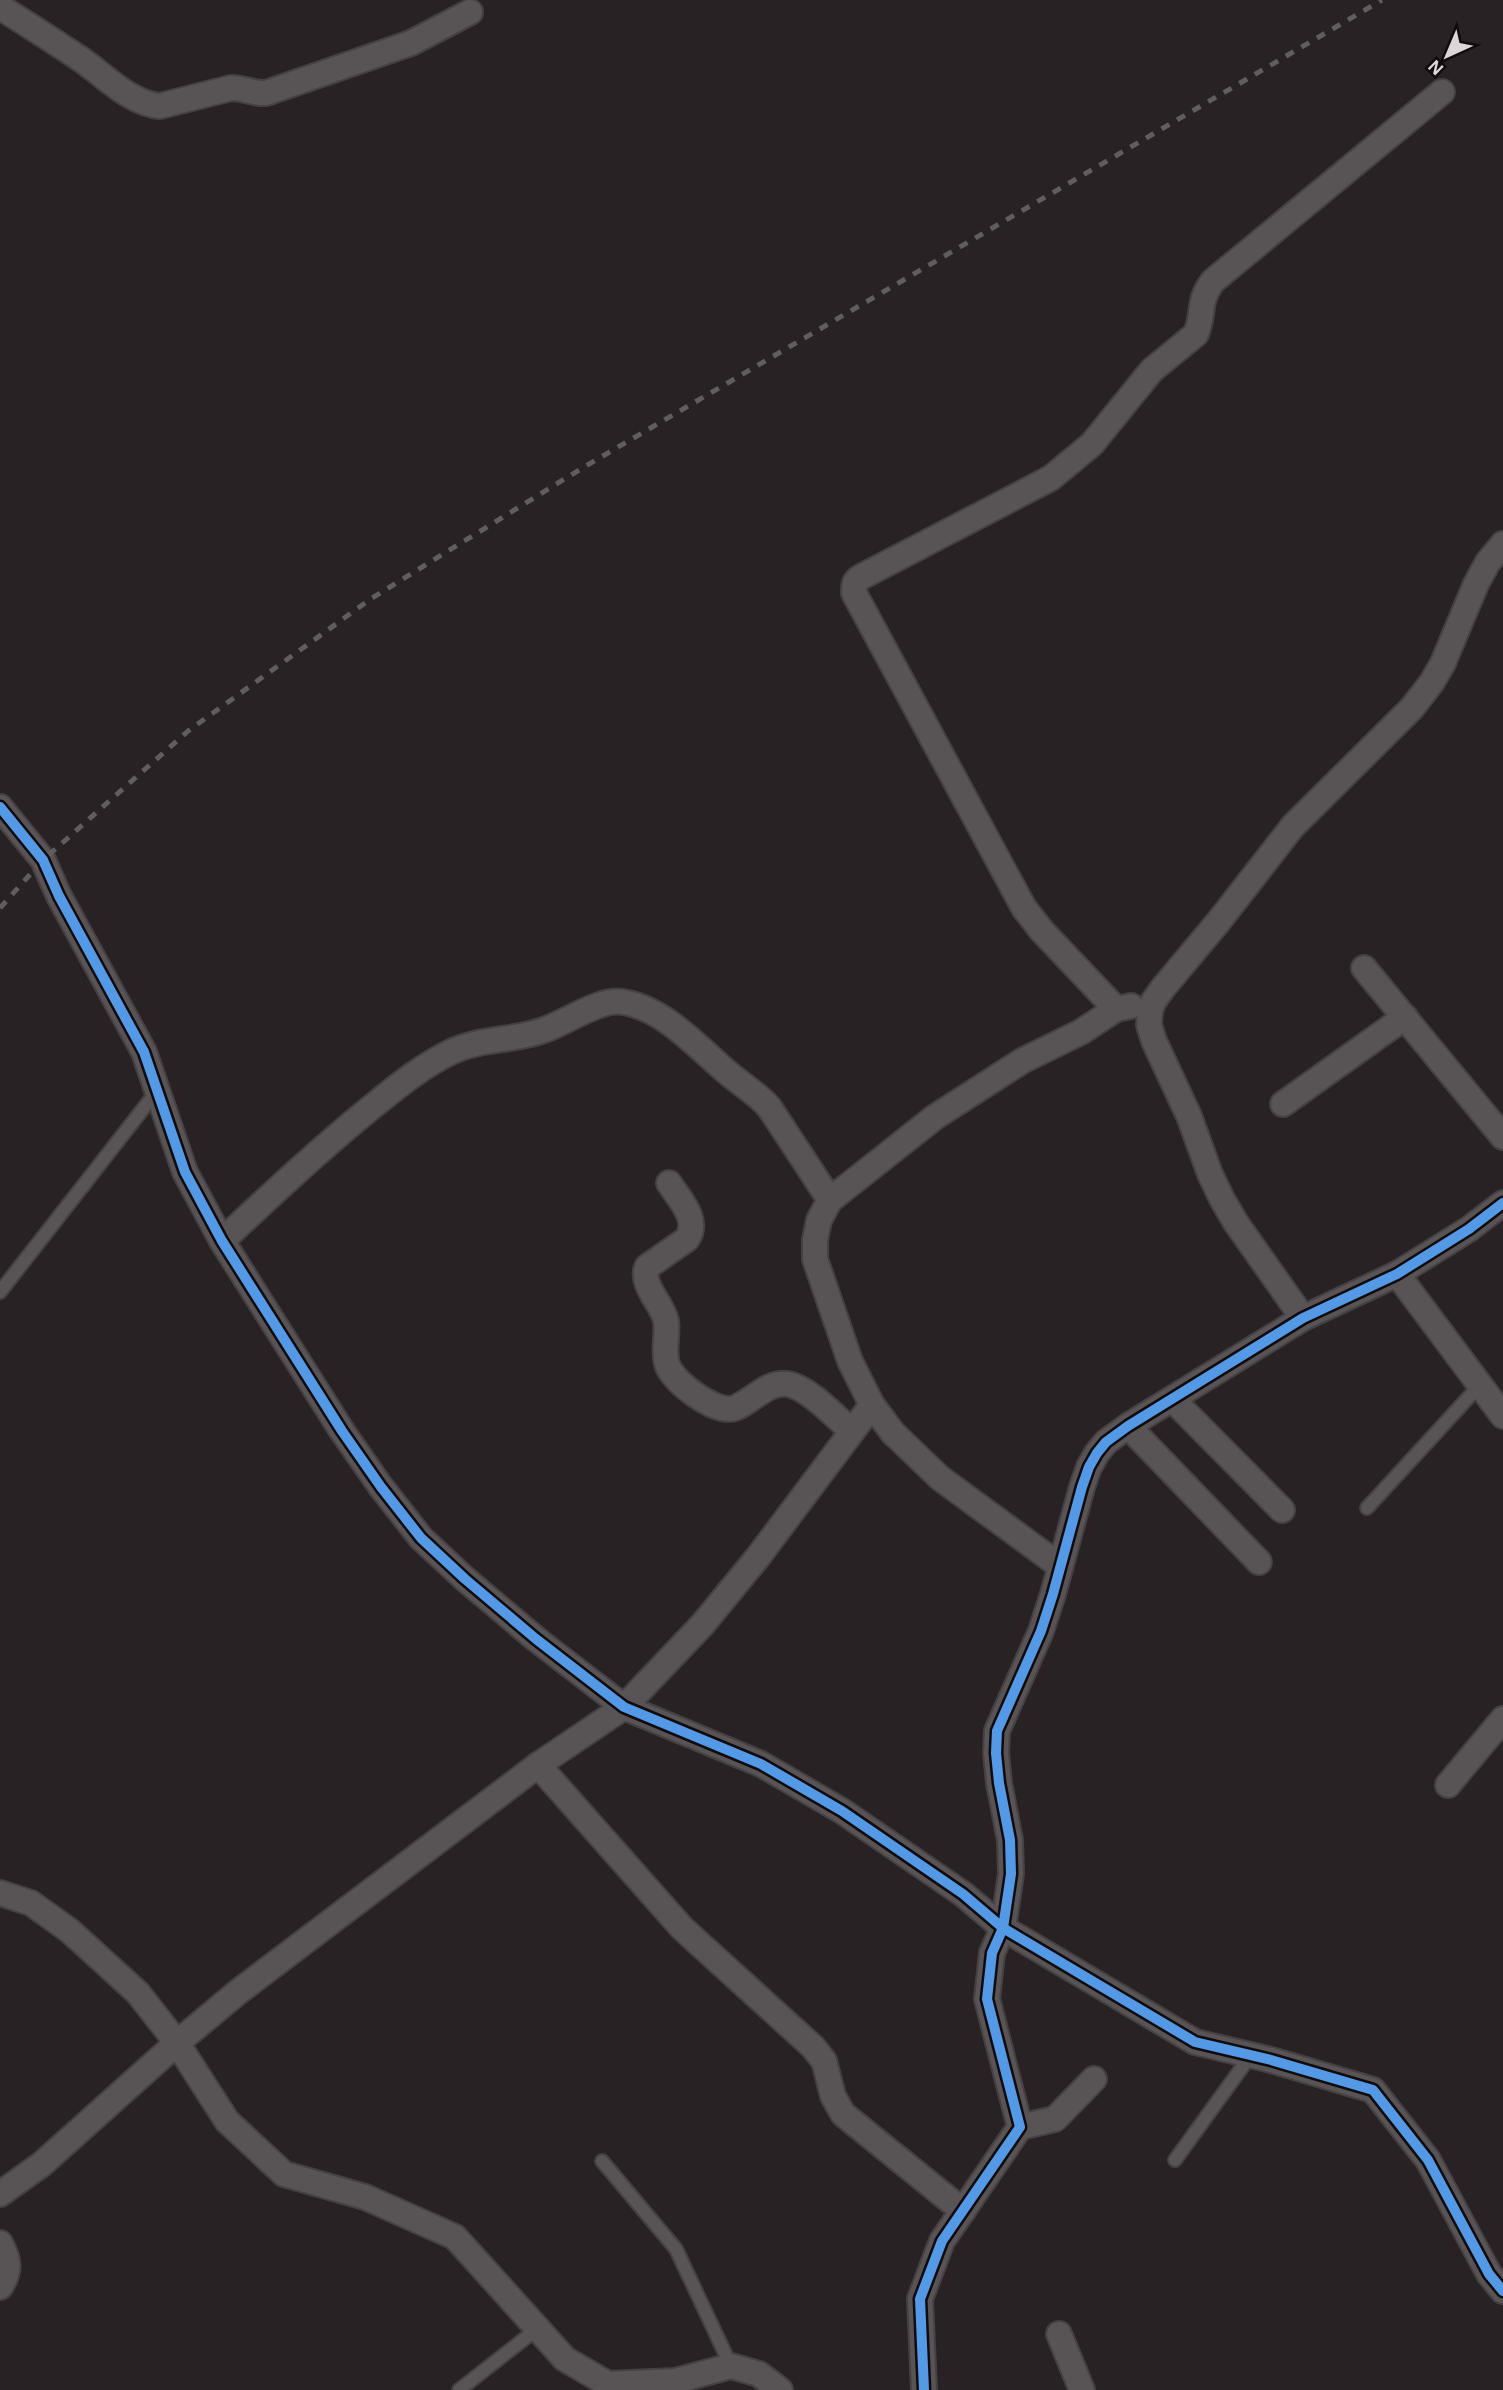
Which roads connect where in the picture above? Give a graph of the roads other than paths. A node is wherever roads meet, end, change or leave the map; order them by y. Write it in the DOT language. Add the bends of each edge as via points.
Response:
graph roads {
  1 [pos="0,7"];
  2 [pos="470,12"];
  3 [pos="1442,92"];
  4 [pos="1503,544"];
  5 [pos="0,807"];
  6 [pos="1364,968"];
  7 [pos="1153,1002"];
  8 [pos="1115,1009"];
  9 [pos="1405,1017"];
  10 [pos="158,1089"];
  11 [pos="1283,1104"];
  12 [pos="1503,1137"];
  13 [pos="669,1183"];
  14 [pos="830,1200"];
  15 [pos="1503,1203"];
  16 [pos="222,1241"];
  17 [pos="1397,1274"];
  18 [pos="0,1292"];
  19 [pos="1303,1318"];
  20 [pos="1479,1386"];
  21 [pos="1172,1399"];
  22 [pos="872,1405"];
  23 [pos="1503,1416"];
  24 [pos="1128,1426"];
  25 [pos="852,1431"];
  26 [pos="1367,1508"];
  27 [pos="1282,1510"];
  28 [pos="1259,1562"];
  29 [pos="1060,1566"];
  30 [pos="624,1707"];
  31 [pos="1503,1719"];
  32 [pos="538,1765"];
  33 [pos="1448,1785"];
  34 [pos="0,1894"];
  35 [pos="1003,1928"];
  36 [pos="177,2043"];
  37 [pos="1251,2055"];
  38 [pos="1094,2079"];
  39 [pos="1020,2127"];
  40 [pos="1175,2160"];
  41 [pos="602,2161"];
  42 [pos="0,2194"];
  43 [pos="963,2211"];
  44 [pos="0,2243"];
  45 [pos="0,2287"];
  46 [pos="1503,2291"];
  47 [pos="537,2329"];
  48 [pos="1059,2334"];
  49 [pos="731,2366"];
  50 [pos="459,2390"];
  51 [pos="780,2390"];
  52 [pos="924,2390"];
  53 [pos="1082,2390"];
  1 -- 2 [label="street" via="138,100 160,106 232,88 266,93 411,43"];
  3 -- 8 [label="street" via="1213,281 1205,291 1196,334 1152,370 1092,444 1051,478 861,577 854,585 854,593 1024,908"];
  4 -- 7 [label="street" via="1476,584 1443,663 1412,708 1293,826"];
  5 -- 10 [label="street" via="43,860 144,1052"];
  6 -- 9 [label="street"];
  7 -- 8 [label="street"];
  7 -- 19 [label="street" via="1149,1025 1154,1041 1210,1174 1236,1223"];
  8 -- 14 [label="street" via="935,1117"];
  9 -- 11 [label="street"];
  9 -- 12 [label="street"];
  10 -- 16 [label="street" via="185,1172"];
  10 -- 18 [label="lane"];
  13 -- 25 [label="street" via="691,1218 692,1232 645,1273 664,1312 667,1363 672,1373 692,1392 726,1410 768,1387 790,1384"];
  14 -- 16 [label="street" via="758,1096 652,1012 612,1001 545,1030 452,1051 416,1072 338,1135"];
  14 -- 22 [label="street" via="819,1220 816,1259 850,1361"];
  15 -- 17 [label="street"];
  16 -- 30 [label="street" via="342,1431 421,1538 536,1639"];
  17 -- 19 [label="street"];
  17 -- 20 [label="street"];
  19 -- 21 [label="street"];
  20 -- 23 [label="street"];
  20 -- 26 [label="lane"];
  21 -- 24 [label="street"];
  21 -- 27 [label="street"];
  22 -- 25 [label="street"];
  22 -- 29 [label="street" via="940,1478"];
  24 -- 28 [label="street"];
  24 -- 29 [label="street" via="1106,1442 1089,1467"];
  25 -- 30 [label="street" via="703,1624"];
  29 -- 35 [label="street" via="1041,1631 998,1731 996,1753 1011,1874"];
  30 -- 32 [label="street"];
  30 -- 35 [label="street" via="761,1764 842,1811 963,1894"];
  31 -- 33 [label="street"];
  32 -- 36 [label="street"];
  32 -- 43 [label="street" via="682,1928 813,2047 824,2061 833,2096 844,2114"];
  34 -- 36 [label="street" via="31,1903 70,1931 138,1993"];
  35 -- 37 [label="street" via="1195,2042"];
  35 -- 39 [label="street" via="992,1953 987,1999"];
  36 -- 42 [label="street" via="42,2164"];
  36 -- 47 [label="street" via="227,2121 285,2174 365,2197 455,2237"];
  37 -- 40 [label="lane"];
  37 -- 46 [label="street" via="1373,2090 1428,2160 1489,2274"];
  38 -- 39 [label="street" via="1055,2119"];
  39 -- 43 [label="street"];
  41 -- 49 [label="lane" via="676,2249"];
  43 -- 52 [label="street" via="942,2241 920,2299"];
  44 -- 45 [label="street" via="8,2256 8,2270"];
  47 -- 49 [label="street" via="565,2359 608,2384 675,2381"];
  47 -- 50 [label="lane"];
  48 -- 53 [label="street"];
  49 -- 51 [label="street" via="759,2374"];
}
